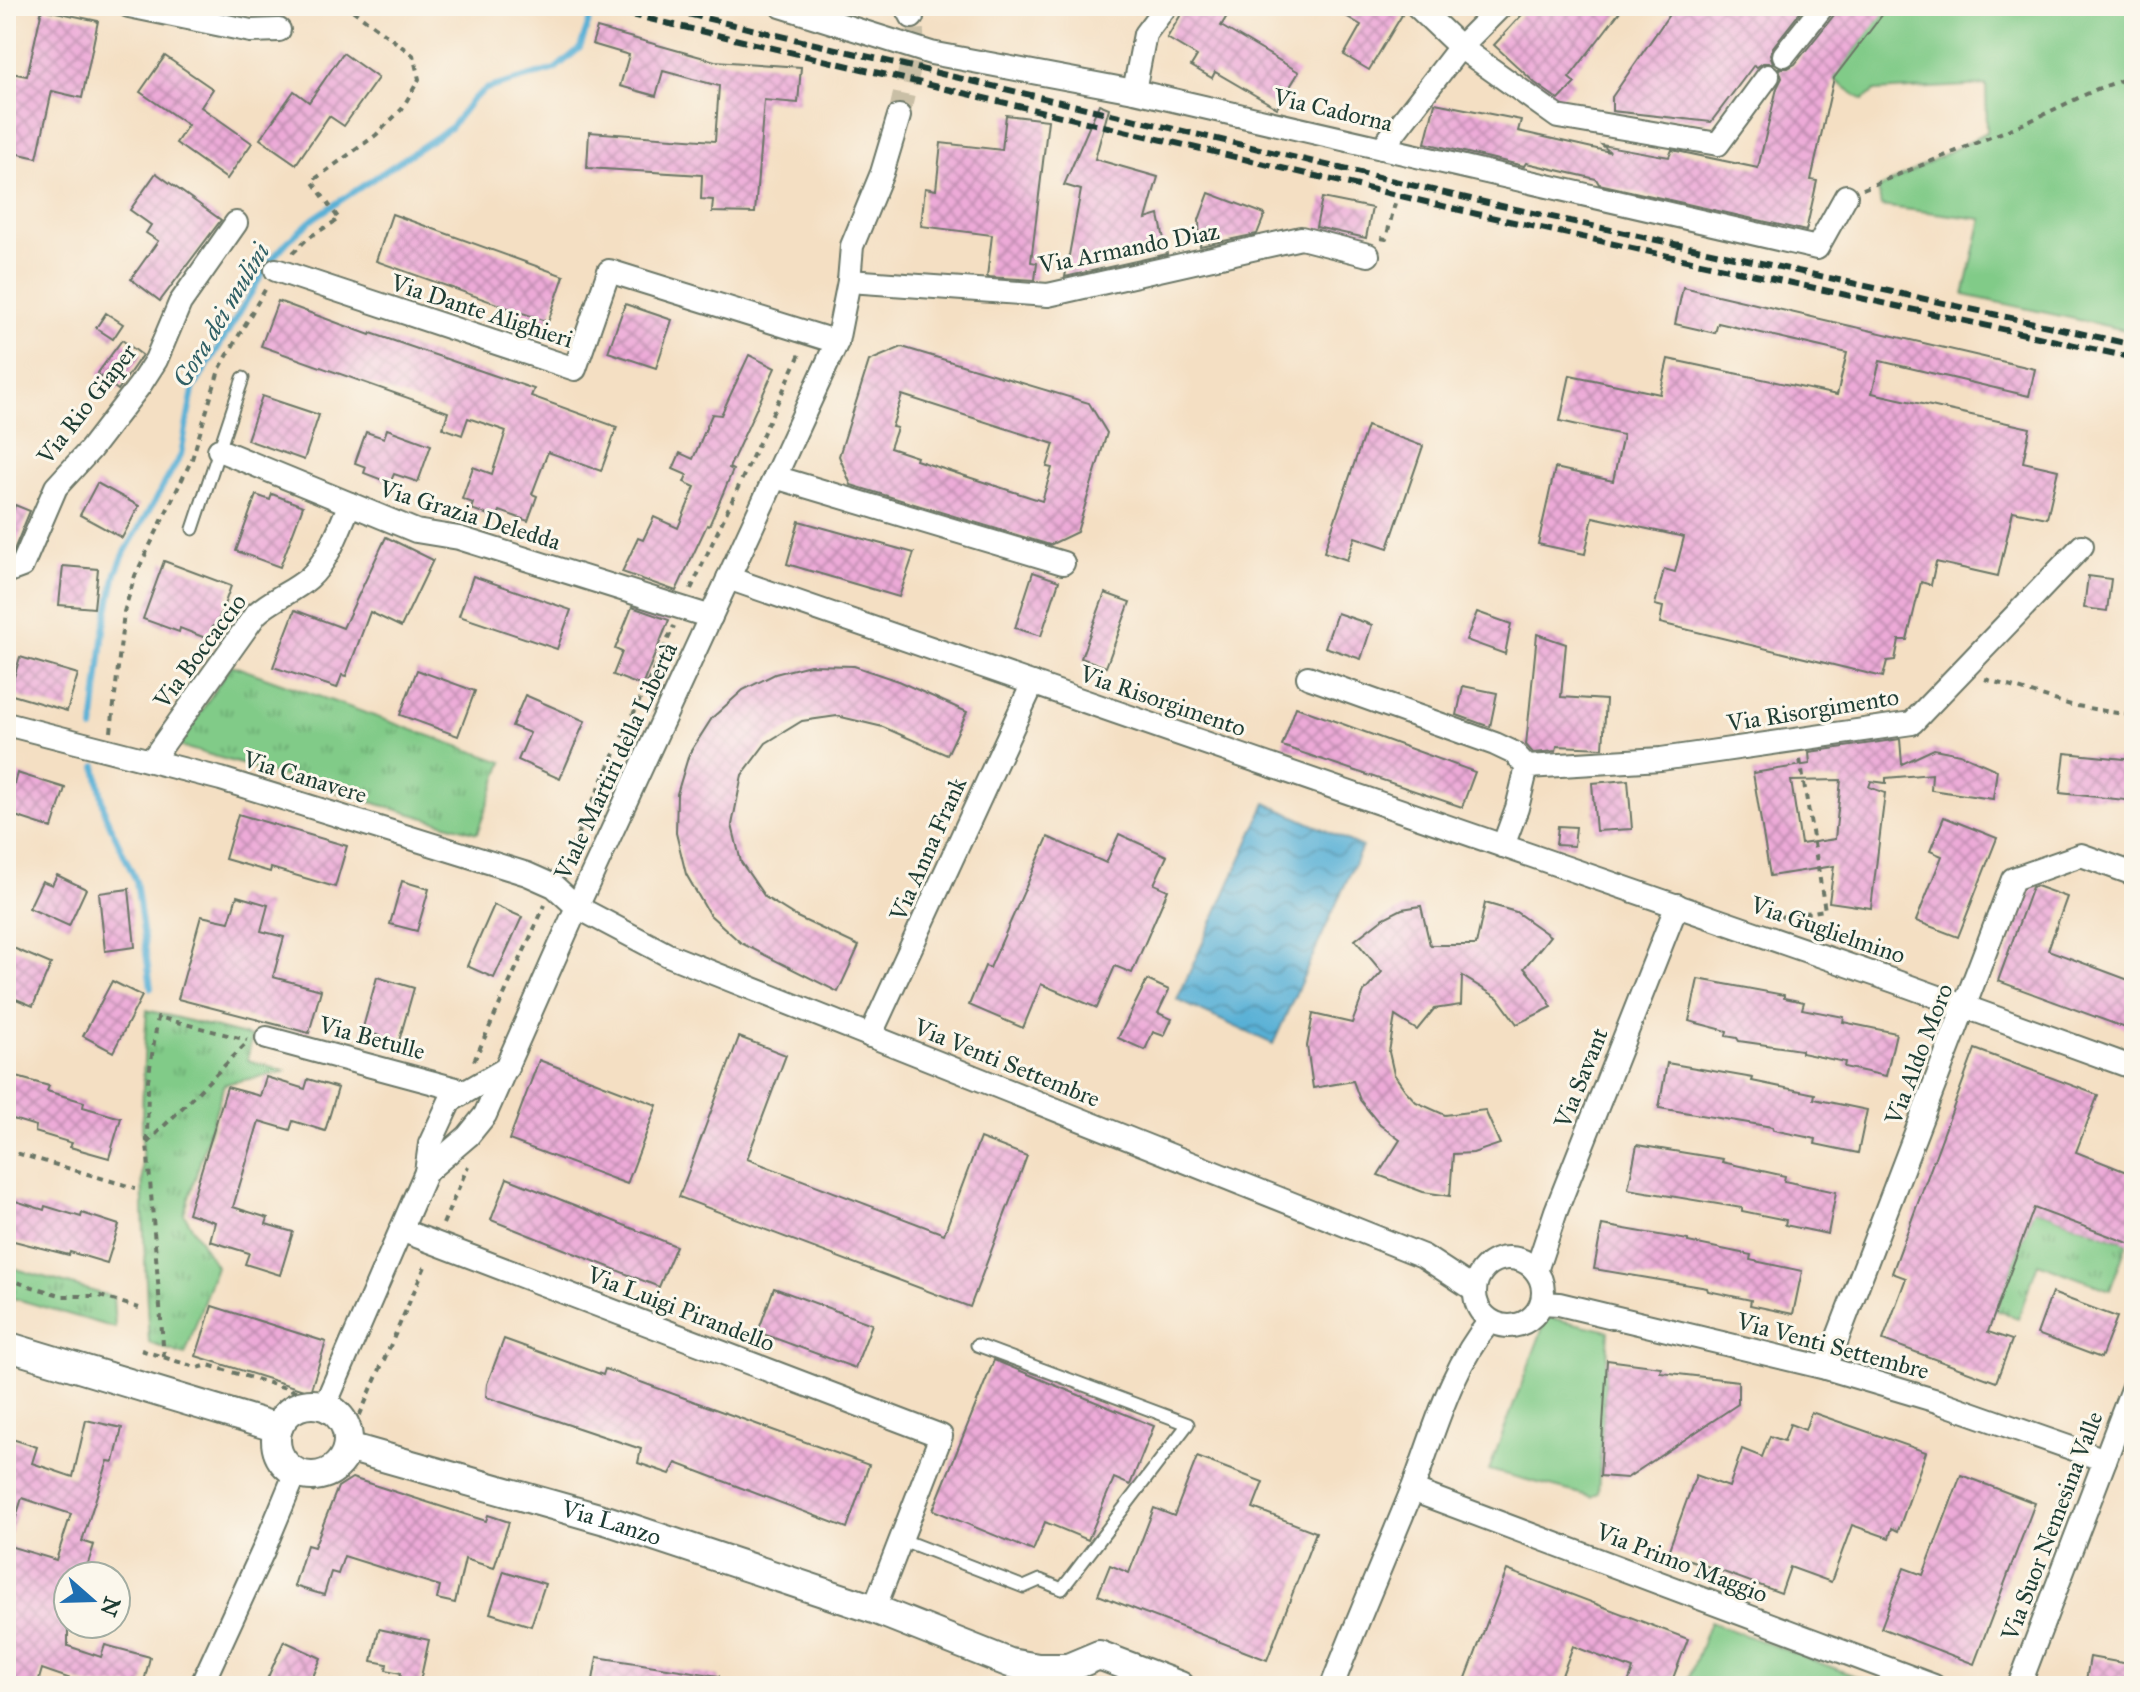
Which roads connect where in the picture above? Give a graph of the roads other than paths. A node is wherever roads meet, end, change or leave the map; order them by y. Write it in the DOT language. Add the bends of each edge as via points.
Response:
graph roads {
  1 [pos="129,6"];
  2 [pos="781,6"];
  3 [pos="1166,6"];
  4 [pos="1417,6"];
  5 [pos="1501,6"];
  6 [pos="1823,6"];
  7 [pos="279,30"];
  8 [pos="1460,47"];
  9 [pos="1784,55"];
  10 [pos="1768,76"];
  11 [pos="1134,91"];
  12 [pos="899,116"];
  13 [pos="1382,148"];
  14 [pos="1846,196"];
  15 [pos="236,223"];
  16 [pos="1368,255"];
  17 [pos="276,270"];
  18 [pos="849,281"];
  19 [pos="837,342"];
  20 [pos="243,378"];
  21 [pos="219,450"];
  22 [pos="775,477"];
  23 [pos="350,504"];
  24 [pos="193,529"];
  25 [pos="2082,546"];
  26 [pos="1063,563"];
  27 [pos="6,572"];
  28 [pos="728,578"];
  29 [pos="711,617"];
  30 [pos="1308,677"];
  31 [pos="1033,683"];
  32 [pos="6,724"];
  33 [pos="152,760"];
  34 [pos="1527,767"];
  35 [pos="1503,846"];
  36 [pos="2134,874"];
  37 [pos="1677,905"];
  38 [pos="577,907"];
  39 [pos="1965,1008"];
  40 [pos="870,1036"];
  41 [pos="258,1039"];
  42 [pos="507,1068"];
  43 [pos="2134,1068"];
  44 [pos="464,1091"];
  45 [pos="426,1172"];
  46 [pos="401,1230"];
  47 [pos="1423,1256"];
  48 [pos="1486,1267"];
  49 [pos="1536,1271"];
  50 [pos="1475,1290"];
  51 [pos="1542,1303"];
  52 [pos="1490,1321"];
  53 [pos="977,1345"];
  54 [pos="6,1346"];
  55 [pos="1826,1368"];
  56 [pos="2134,1384"];
  57 [pos="326,1403"];
  58 [pos="278,1428"];
  59 [pos="348,1447"];
  60 [pos="2105,1460"];
  61 [pos="296,1472"];
  62 [pos="1412,1490"];
  63 [pos="900,1539"];
  64 [pos="874,1609"];
  65 [pos="1010,1663"];
  66 [pos="1061,1677"];
  67 [pos="201,1686"];
  68 [pos="1031,1686"];
  69 [pos="1180,1686"];
  70 [pos="1332,1686"];
  71 [pos="1934,1686"];
  72 [pos="2019,1686"];
  1 -- 7 [label="street" via="251,31"];
  2 -- 11 [label="street, Via Cadorna" via="931,53"];
  3 -- 11 [label="street" via="1145,34"];
  4 -- 8 [label="street"];
  5 -- 8 [label="street"];
  6 -- 9 [label="street"];
  8 -- 10 [label="street" via="1558,117 1718,144"];
  8 -- 13 [label="street"];
  11 -- 13 [label="street, Via Cadorna"];
  12 -- 18 [label="street, Viale Martiri della Libertà" via="852,246"];
  13 -- 14 [label="street, Via Cadorna" via="1817,248"];
  15 -- 27 [label="street, Via Rio Giaper" via="180,303 140,385 56,487 22,566"];
  16 -- 18 [label="street, Via Armando Diaz" via="1301,238 1048,295"];
  17 -- 19 [label="street, Via Dante Alighieri" via="575,369 609,271"];
  18 -- 19 [label="street, Viale Martiri della Libertà"];
  19 -- 22 [label="street, Viale Martiri della Libertà"];
  20 -- 21 [label="lane"];
  21 -- 23 [label="street, Via Grazia Deledda"];
  21 -- 24 [label="lane"];
  22 -- 26 [label="street"];
  22 -- 28 [label="street, Viale Martiri della Libertà"];
  23 -- 29 [label="street, Via Grazia Deledda" via="416,531 459,538"];
  23 -- 33 [label="street, Via Boccaccio" via="321,565 256,614"];
  25 -- 34 [label="street, Via Risorgimento" via="1912,723 1661,759"];
  28 -- 29 [label="street, Viale Martiri della Libertà"];
  28 -- 31 [label="street, Via Risorgimento"];
  29 -- 38 [label="street, Viale Martiri della Libertà"];
  30 -- 34 [label="street" via="1495,744"];
  31 -- 35 [label="street, Via Risorgimento"];
  31 -- 40 [label="street, Via Anna Frank"];
  32 -- 33 [label="street, Via Canavere"];
  33 -- 38 [label="street, Via Canavere" via="527,874 554,886"];
  34 -- 35 [label="street"];
  35 -- 37 [label="street, Via Guglielmino"];
  36 -- 39 [label="street, Via Aldo Moro" via="2081,855 2013,879"];
  37 -- 39 [label="street, Via Guglielmino"];
  37 -- 49 [label="street, Via Savant"];
  38 -- 40 [label="street, Via Venti Settembre" via="668,955"];
  38 -- 42 [label="street, Viale Martiri della Libertà"];
  39 -- 43 [label="street, Via Guglielmino"];
  39 -- 55 [label="street, Via Aldo Moro"];
  40 -- 47 [label="street, Via Venti Settembre"];
  41 -- 44 [label="street, Via Betulle"];
  42 -- 44 [label="street, Viale Martiri della Libertà"];
  42 -- 45 [label="street, Viale Martiri della Libertà" via="485,1115"];
  44 -- 45 [label="street, Viale Martiri della Libertà" via="450,1101 430,1144"];
  45 -- 46 [label="street, Viale Martiri della Libertà"];
  46 -- 57 [label="street, Viale Martiri della Libertà"];
  46 -- 63 [label="street, Via Luigi Pirandello" via="941,1436"];
  47 -- 48 [label="street, Via Venti Settembre"];
  47 -- 50 [label="street, Via Venti Settembre"];
  48 -- 49 [label="street" via="1517,1259"];
  48 -- 50 [label="street"];
  49 -- 51 [label="street"];
  50 -- 52 [label="street"];
  51 -- 52 [label="street" via="1520,1324"];
  51 -- 55 [label="street, Via Venti Settembre"];
  52 -- 62 [label="street" via="1448,1393"];
  53 -- 63 [label="lane" via="1188,1424 1062,1589 1040,1580 1024,1587"];
  54 -- 58 [label="street"];
  55 -- 60 [label="street, Via Venti Settembre"];
  56 -- 60 [label="street, Via Suor Nemesina Valle"];
  57 -- 58 [label="street" via="297,1407"];
  57 -- 59 [label="street" via="346,1427"];
  58 -- 61 [label="street" via="279,1454"];
  59 -- 61 [label="street" via="328,1472"];
  59 -- 64 [label="street, Via Lanzo" via="609,1521"];
  60 -- 72 [label="street, Via Suor Nemesina Valle"];
  61 -- 67 [label="street"];
  62 -- 70 [label="street"];
  62 -- 71 [label="street, Via Primo Maggio"];
  63 -- 64 [label="street"];
  64 -- 65 [label="street, Via Lanzo"];
  65 -- 66 [label="street, Via Lanzo"];
  65 -- 68 [label="street, Via Lanzo"];
  66 -- 69 [label="street" via="1099,1655"];
}
